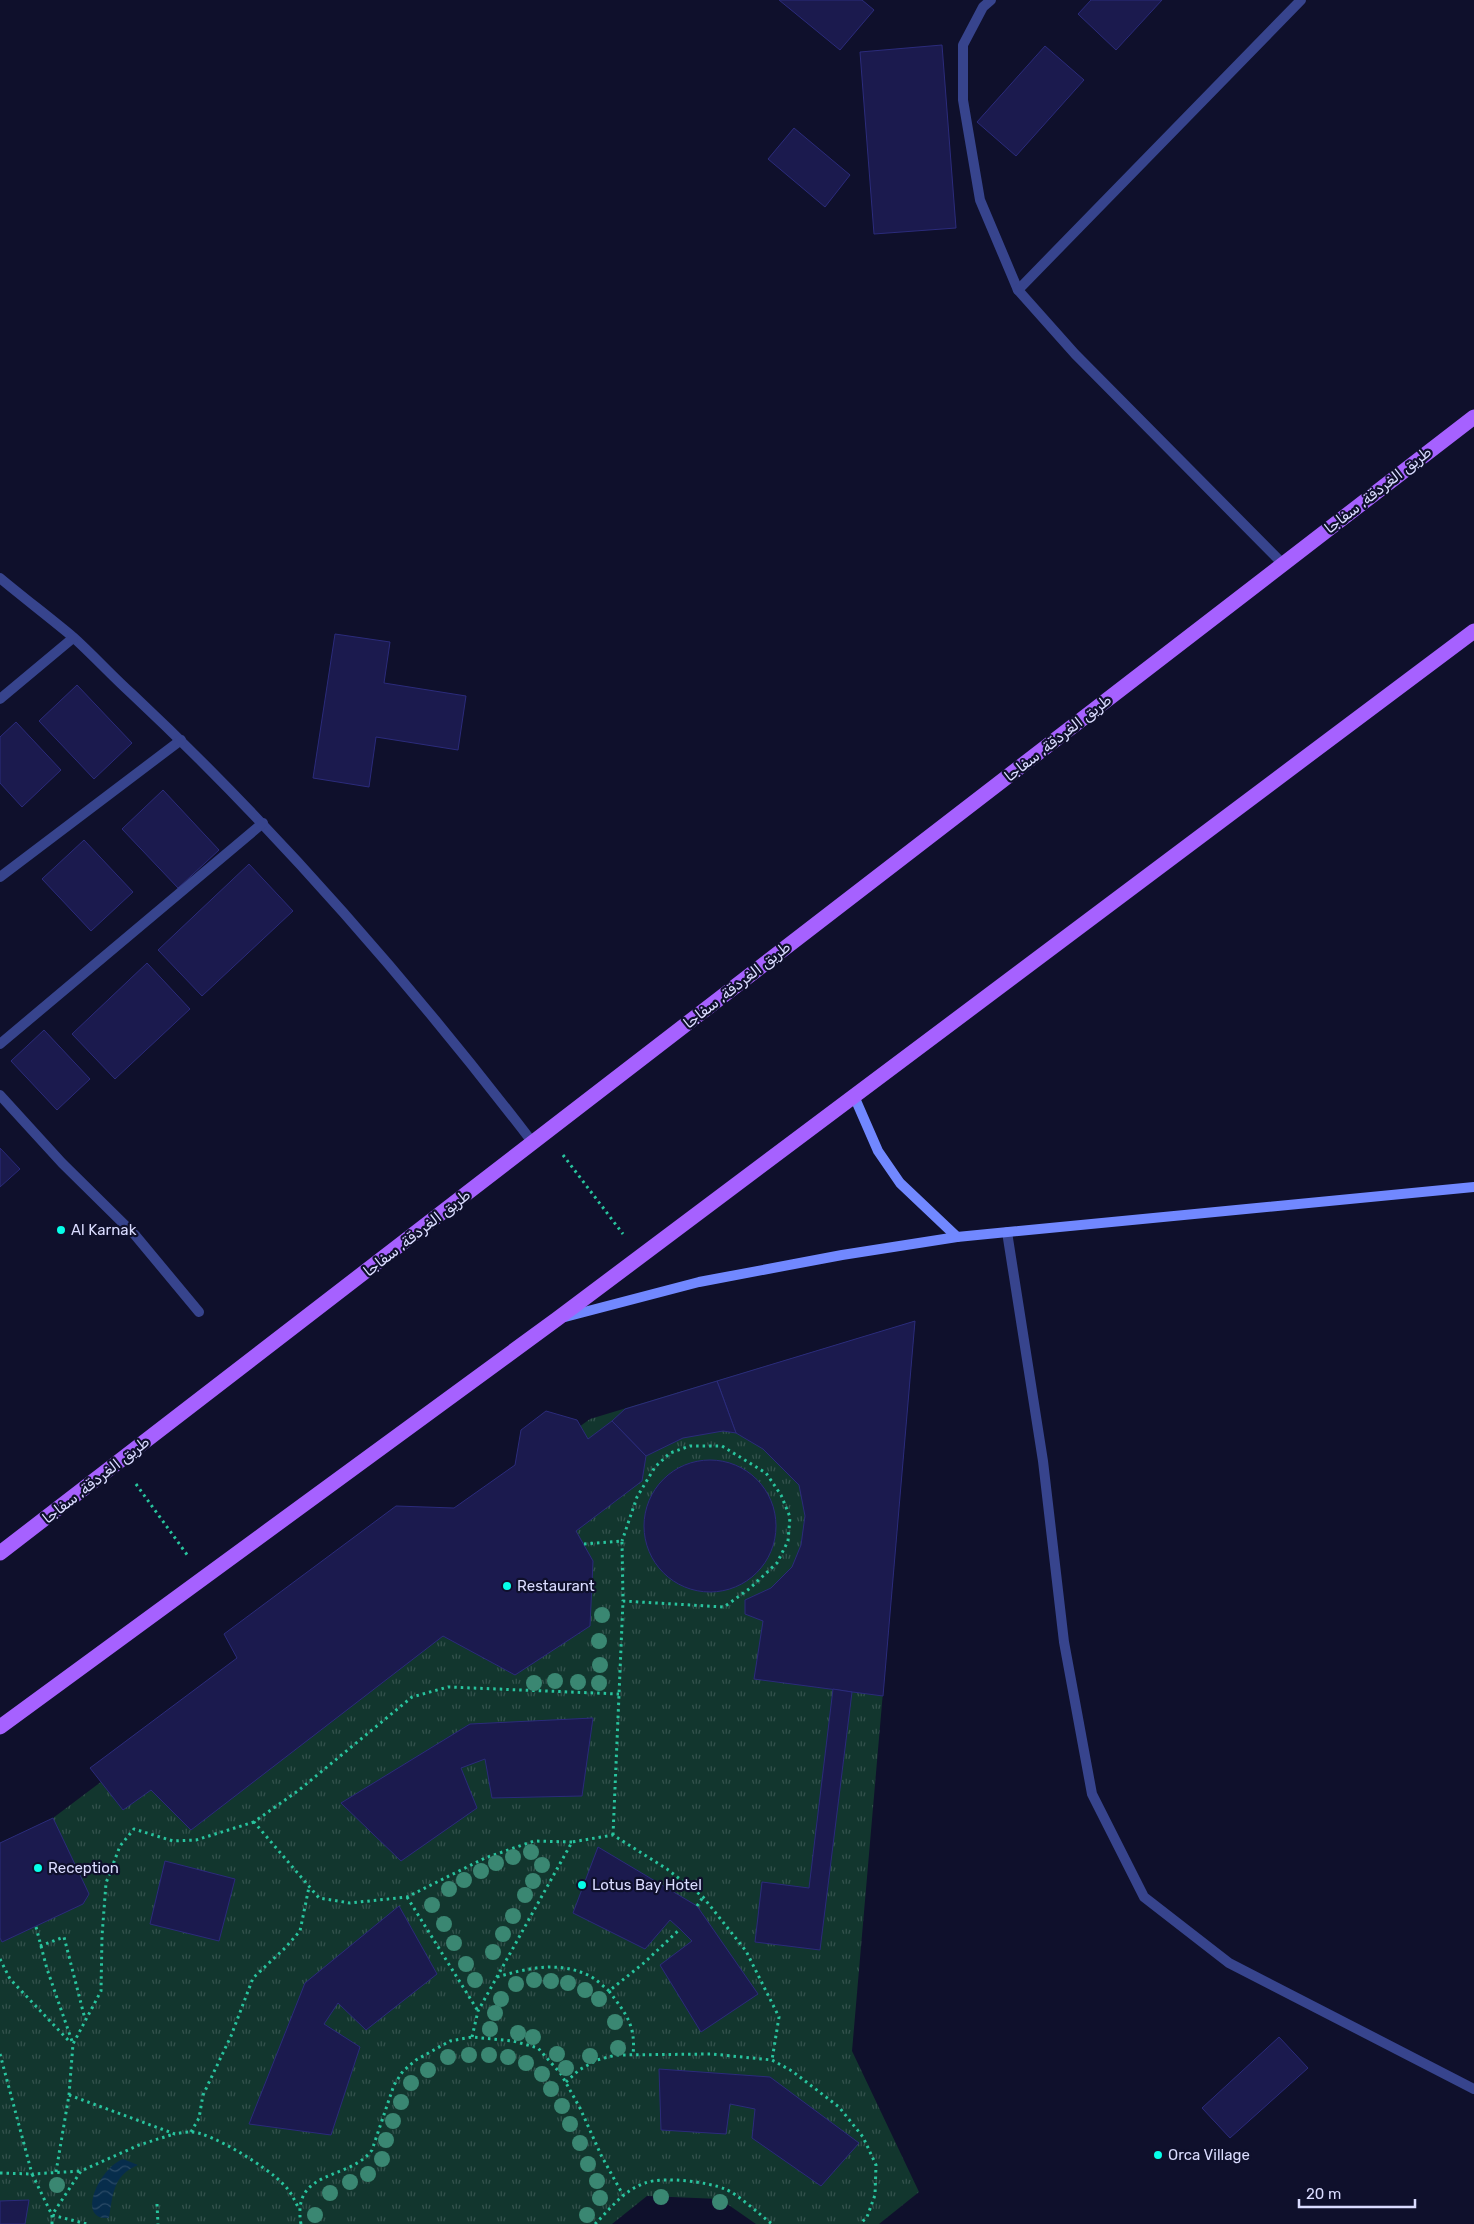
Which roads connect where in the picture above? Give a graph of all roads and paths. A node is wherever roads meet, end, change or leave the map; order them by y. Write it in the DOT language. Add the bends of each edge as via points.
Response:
graph roads {
  1 [pos="991,0"];
  2 [pos="1302,0"];
  3 [pos="1018,290"];
  4 [pos="1474,417"];
  5 [pos="1283,564"];
  6 [pos="0,578"];
  7 [pos="1474,630"];
  8 [pos="73,638"];
  9 [pos="0,699"];
  10 [pos="181,740"];
  11 [pos="263,823"];
  12 [pos="0,877"];
  13 [pos="0,1044"];
  14 [pos="0,1095"];
  15 [pos="854,1096"];
  16 [pos="546,1133"];
  17 [pos="533,1143"];
  18 [pos="1474,1187"];
  19 [pos="1007,1232"];
  20 [pos="957,1237"];
  21 [pos="640,1256"];
  22 [pos="199,1312"];
  23 [pos="557,1319"];
  24 [pos="120,1462"];
  25 [pos="622,1542"];
  26 [pos="584,1544"];
  27 [pos="0,1554"];
  28 [pos="204,1578"];
  29 [pos="623,1601"];
  30 [pos="619,1694"];
  31 [pos="0,1727"];
  32 [pos="254,1822"];
  33 [pos="614,1835"];
  34 [pos="572,1842"];
  35 [pos="309,1886"];
  36 [pos="407,1897"];
  37 [pos="703,1897"];
  38 [pos="697,1906"];
  39 [pos="36,1927"];
  40 [pos="680,1929"];
  41 [pos="40,1946"];
  42 [pos="0,1959"];
  43 [pos="496,1978"];
  44 [pos="609,1991"];
  45 [pos="478,2011"];
  46 [pos="85,2020"];
  47 [pos="472,2037"];
  48 [pos="73,2044"];
  49 [pos="0,2054"];
  50 [pos="633,2055"];
  51 [pos="772,2060"];
  52 [pos="566,2082"];
  53 [pos="1474,2089"];
  54 [pos="69,2095"];
  55 [pos="191,2132"];
  56 [pos="175,2134"];
  57 [pos="82,2171"];
  58 [pos="56,2172"];
  59 [pos="0,2173"];
  60 [pos="32,2174"];
  61 [pos="623,2195"];
  62 [pos="157,2204"];
  63 [pos="299,2209"];
  64 [pos="52,2215"];
  65 [pos="52,2224"];
  66 [pos="87,2224"];
  67 [pos="158,2224"];
  68 [pos="302,2224"];
  69 [pos="595,2224"];
  70 [pos="772,2224"];
  71 [pos="860,2224"];
  1 -- 3 [label="street" via="963,45 963,100 980,200"];
  2 -- 3 [label="street"];
  3 -- 5 [label="street" via="1075,354"];
  4 -- 5 [label="main road, طريق الغردقة, سفاجا"];
  5 -- 16 [label="main road, طريق الغردقة, سفاجا"];
  6 -- 8 [label="street"];
  7 -- 15 [label="main road"];
  8 -- 9 [label="street"];
  8 -- 10 [label="street"];
  10 -- 11 [label="street"];
  10 -- 12 [label="street"];
  11 -- 13 [label="street"];
  11 -- 17 [label="street" via="413,992"];
  14 -- 22 [label="street" via="62,1163 135,1235"];
  15 -- 20 [label="street" via="878,1151 900,1183"];
  15 -- 21 [label="main road"];
  16 -- 17 [label="main road, طريق الغردقة, سفاجا"];
  16 -- 21 [label="path"];
  17 -- 24 [label="main road, طريق الغردقة, سفاجا"];
  18 -- 19 [label="street"];
  19 -- 20 [label="street"];
  19 -- 53 [label="street" via="1043,1461 1064,1642 1092,1794 1144,1897 1229,1963"];
  20 -- 23 [label="street" via="698,1282"];
  21 -- 23 [label="main road"];
  23 -- 28 [label="main road"];
  24 -- 27 [label="main road, طريق الغردقة, سفاجا"];
  24 -- 28 [label="path"];
  25 -- 26 [label="path"];
  25 -- 29 [label="path"];
  25 -- 29 [label="path" via="637,1497 655,1467 670,1453 690,1446 722,1446 766,1473 781,1495 790,1517 788,1541 777,1563 749,1589 724,1606"];
  28 -- 31 [label="main road"];
  29 -- 30 [label="path"];
  30 -- 32 [label="path" via="448,1687 412,1697 299,1790"];
  30 -- 33 [label="path"];
  32 -- 35 [label="path"];
  32 -- 46 [label="path" via="196,1840 173,1841 134,1830 120,1846 106,1883 101,1990"];
  33 -- 34 [label="path"];
  33 -- 37 [label="path"];
  34 -- 36 [label="path" via="534,1841 485,1858"];
  34 -- 43 [label="path"];
  35 -- 36 [label="path" via="319,1898 350,1903"];
  35 -- 55 [label="path" via="300,1931 253,1978"];
  36 -- 45 [label="path"];
  37 -- 38 [label="path"];
  37 -- 51 [label="path" via="746,1951 780,2017"];
  39 -- 41 [label="path"];
  40 -- 44 [label="path"];
  41 -- 46 [label="path" via="64,1937"];
  41 -- 48 [label="path"];
  42 -- 48 [label="path" via="10,1980"];
  43 -- 44 [label="path" via="528,1968 560,1967 589,1975"];
  43 -- 45 [label="path"];
  44 -- 50 [label="path" via="629,2019 635,2037"];
  45 -- 47 [label="path"];
  46 -- 48 [label="path"];
  47 -- 52 [label="path" via="513,2041 538,2048"];
  47 -- 63 [label="path" via="450,2040 403,2071 394,2085 372,2150 366,2158 314,2183 304,2195"];
  48 -- 54 [label="path"];
  49 -- 60 [label="path"];
  50 -- 51 [label="path" via="712,2054"];
  50 -- 52 [label="path" via="597,2060"];
  51 -- 71 [label="path" via="839,2107 863,2137 876,2165 876,2195 867,2217"];
  52 -- 61 [label="path"];
  54 -- 56 [label="path"];
  54 -- 58 [label="path"];
  55 -- 56 [label="path"];
  55 -- 63 [label="path" via="207,2136 246,2157 281,2182"];
  56 -- 57 [label="path" via="139,2145"];
  57 -- 58 [label="path"];
  57 -- 64 [label="path"];
  58 -- 60 [label="path"];
  59 -- 60 [label="path"];
  60 -- 64 [label="path"];
  61 -- 69 [label="path"];
  61 -- 70 [label="path" via="645,2182 694,2182 726,2189"];
  62 -- 67 [label="path"];
  63 -- 68 [label="path"];
  64 -- 65 [label="path"];
  64 -- 66 [label="path"];
}
